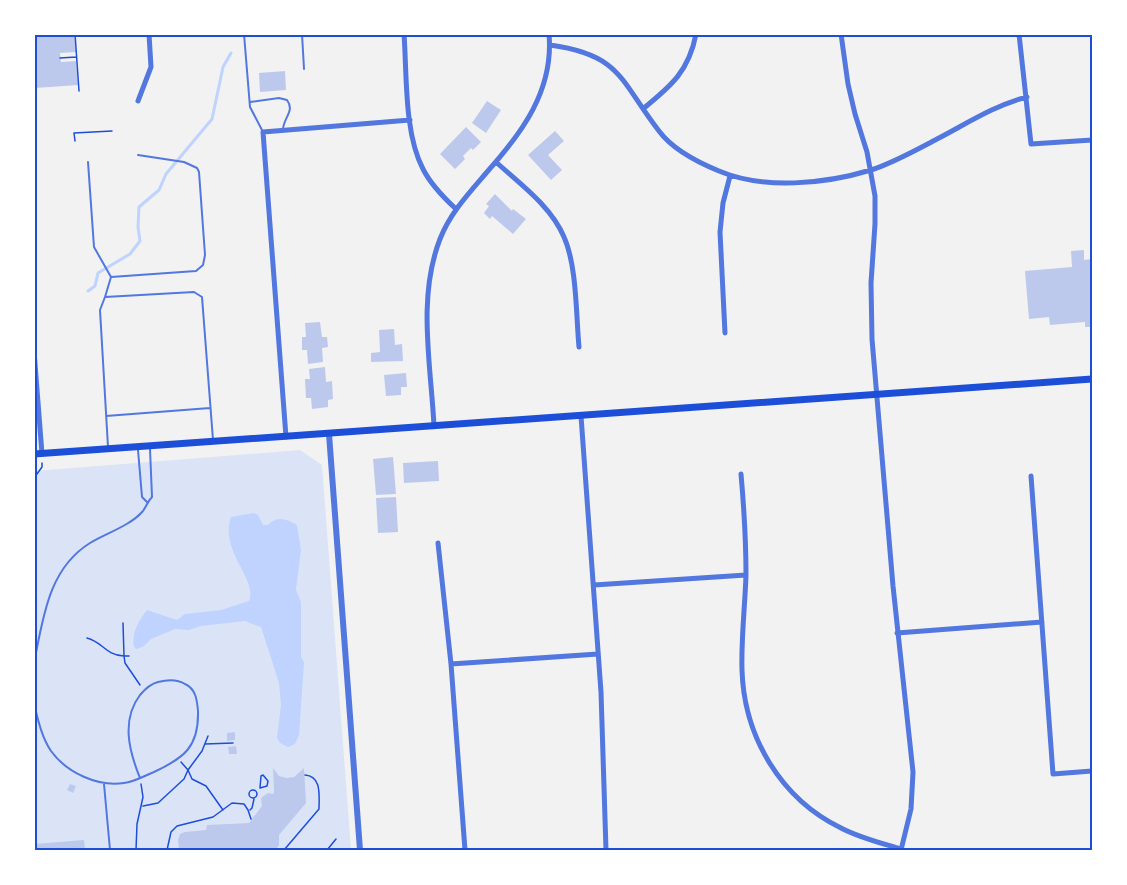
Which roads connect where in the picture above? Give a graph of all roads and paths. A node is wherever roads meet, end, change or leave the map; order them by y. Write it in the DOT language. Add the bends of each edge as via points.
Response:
graph roads {
  1 [pos="75,34"];
  2 [pos="149,34"];
  3 [pos="244,34"];
  4 [pos="302,34"];
  5 [pos="404,34"];
  6 [pos="549,34"];
  7 [pos="696,34"];
  8 [pos="842,34"];
  9 [pos="1019,34"];
  10 [pos="550,45"];
  11 [pos="77,57"];
  12 [pos="60,58"];
  13 [pos="304,69"];
  14 [pos="79,91"];
  15 [pos="1027,97"];
  16 [pos="138,101"];
  17 [pos="250,102"];
  18 [pos="644,108"];
  19 [pos="410,120"];
  20 [pos="112,130"];
  21 [pos="283,130"];
  22 [pos="263,132"];
  23 [pos="1092,140"];
  24 [pos="75,141"];
  25 [pos="138,155"];
  26 [pos="88,162"];
  27 [pos="496,162"];
  28 [pos="871,170"];
  29 [pos="730,176"];
  30 [pos="456,209"];
  31 [pos="111,277"];
  32 [pos="105,297"];
  33 [pos="725,333"];
  34 [pos="579,347"];
  35 [pos="34,351"];
  36 [pos="1092,379"];
  37 [pos="878,394"];
  38 [pos="210,408"];
  39 [pos="106,416"];
  40 [pos="581,416"];
  41 [pos="434,426"];
  42 [pos="329,434"];
  43 [pos="286,437"];
  44 [pos="213,442"];
  45 [pos="150,447"];
  46 [pos="138,448"];
  47 [pos="108,450"];
  48 [pos="38,454"];
  49 [pos="741,474"];
  50 [pos="1031,476"];
  51 [pos="34,478"];
  52 [pos="147,502"];
  53 [pos="438,543"];
  54 [pos="746,575"];
  55 [pos="594,585"];
  56 [pos="1042,622"];
  57 [pos="123,623"];
  58 [pos="897,633"];
  59 [pos="87,638"];
  60 [pos="598,654"];
  61 [pos="124,656"];
  62 [pos="129,656"];
  63 [pos="34,663"];
  64 [pos="451,664"];
  65 [pos="145,690"];
  66 [pos="34,704"];
  67 [pos="208,736"];
  68 [pos="233,743"];
  69 [pos="205,744"];
  70 [pos="179,759"];
  71 [pos="188,770"];
  72 [pos="1092,771"];
  73 [pos="304,775"];
  74 [pos="140,778"];
  75 [pos="104,784"];
  76 [pos="260,787"];
  77 [pos="256,790"];
  78 [pos="254,798"];
  79 [pos="143,806"];
  80 [pos="223,810"];
  81 [pos="248,811"];
  82 [pos="251,819"];
  83 [pos="336,839"];
  84 [pos="110,850"];
  85 [pos="136,850"];
  86 [pos="167,850"];
  87 [pos="284,850"];
  88 [pos="327,850"];
  89 [pos="360,850"];
  90 [pos="465,850"];
  91 [pos="606,850"];
  92 [pos="901,850"];
  1 -- 11 [label="path"];
  2 -- 16 [label="street" via="152,67"];
  3 -- 17 [label="lane"];
  4 -- 13 [label="lane"];
  5 -- 19 [label="street"];
  6 -- 10 [label="street"];
  7 -- 18 [label="street" via="686,66"];
  8 -- 28 [label="street" via="843,58"];
  9 -- 15 [label="street"];
  10 -- 18 [label="street" via="586,52 606,62"];
  10 -- 27 [label="street" via="539,100"];
  11 -- 12 [label="path"];
  11 -- 14 [label="path"];
  15 -- 23 [label="street" via="1031,144"];
  15 -- 28 [label="street"];
  17 -- 21 [label="lane" via="287,100 291,111"];
  17 -- 22 [label="lane"];
  18 -- 29 [label="street" via="659,132 676,148"];
  19 -- 21 [label="street"];
  19 -- 30 [label="street" via="423,168"];
  20 -- 24 [label="path" via="74,133"];
  21 -- 22 [label="street"];
  22 -- 43 [label="street"];
  25 -- 31 [label="lane" via="184,162 197,168 203,265 196,271"];
  26 -- 31 [label="lane" via="94,247"];
  27 -- 30 [label="street"];
  27 -- 34 [label="street" via="547,210 565,237"];
  28 -- 29 [label="street" via="794,183 762,183"];
  28 -- 37 [label="street" via="875,196 872,316"];
  29 -- 33 [label="street" via="720,232"];
  30 -- 41 [label="street" via="437,249 429,278"];
  31 -- 32 [label="lane"];
  32 -- 38 [label="lane" via="194,292 202,297"];
  32 -- 39 [label="lane" via="100,310"];
  35 -- 48 [label="street"];
  36 -- 37 [label="main road"];
  37 -- 40 [label="main road"];
  37 -- 58 [label="street"];
  38 -- 39 [label="lane"];
  38 -- 44 [label="lane"];
  39 -- 47 [label="lane"];
  40 -- 41 [label="main road"];
  40 -- 55 [label="street"];
  41 -- 42 [label="main road"];
  42 -- 43 [label="main road"];
  42 -- 89 [label="street"];
  43 -- 44 [label="main road"];
  44 -- 45 [label="main road"];
  45 -- 46 [label="main road"];
  45 -- 52 [label="lane" via="152,497"];
  46 -- 47 [label="main road"];
  46 -- 52 [label="lane" via="142,496"];
  47 -- 48 [label="main road"];
  48 -- 51 [label="path" via="42,467"];
  49 -- 54 [label="street"];
  50 -- 56 [label="street"];
  52 -- 63 [label="lane" via="134,520 86,545 62,568 51,589"];
  53 -- 64 [label="street"];
  54 -- 55 [label="street"];
  54 -- 92 [label="street" via="744,696 753,728 770,764 786,786 815,813 861,837"];
  55 -- 60 [label="street"];
  56 -- 58 [label="street"];
  56 -- 72 [label="street" via="1053,774"];
  57 -- 61 [label="path"];
  58 -- 92 [label="street" via="913,772 911,809"];
  59 -- 61 [label="path" via="110,654"];
  60 -- 64 [label="street"];
  60 -- 91 [label="street"];
  61 -- 62 [label="path"];
  61 -- 65 [label="path"];
  64 -- 90 [label="street"];
  65 -- 70 [label="lane" via="154,683 172,681 187,685 196,695 196,733"];
  65 -- 74 [label="lane" via="134,705 129,725 130,748"];
  66 -- 75 [label="lane" via="46,743 56,757 76,773"];
  67 -- 69 [label="path"];
  68 -- 69 [label="path"];
  69 -- 71 [label="path"];
  70 -- 71 [label="path"];
  70 -- 74 [label="lane"];
  71 -- 79 [label="path" via="184,779 158,803"];
  71 -- 80 [label="path" via="192,779 206,786"];
  73 -- 87 [label="path" via="317,780 320,809"];
  74 -- 75 [label="lane"];
  74 -- 79 [label="path"];
  75 -- 84 [label="lane"];
  76 -- 77 [label="path"];
  77 -- 78 [label="path"];
  77 -- 78 [label="path" via="249,793"];
  78 -- 81 [label="path"];
  79 -- 85 [label="path" via="137,824"];
  80 -- 81 [label="path" via="238,802"];
  80 -- 86 [label="path" via="213,817 177,826 171,832"];
  81 -- 82 [label="path"];
  83 -- 88 [label="path"];
}
